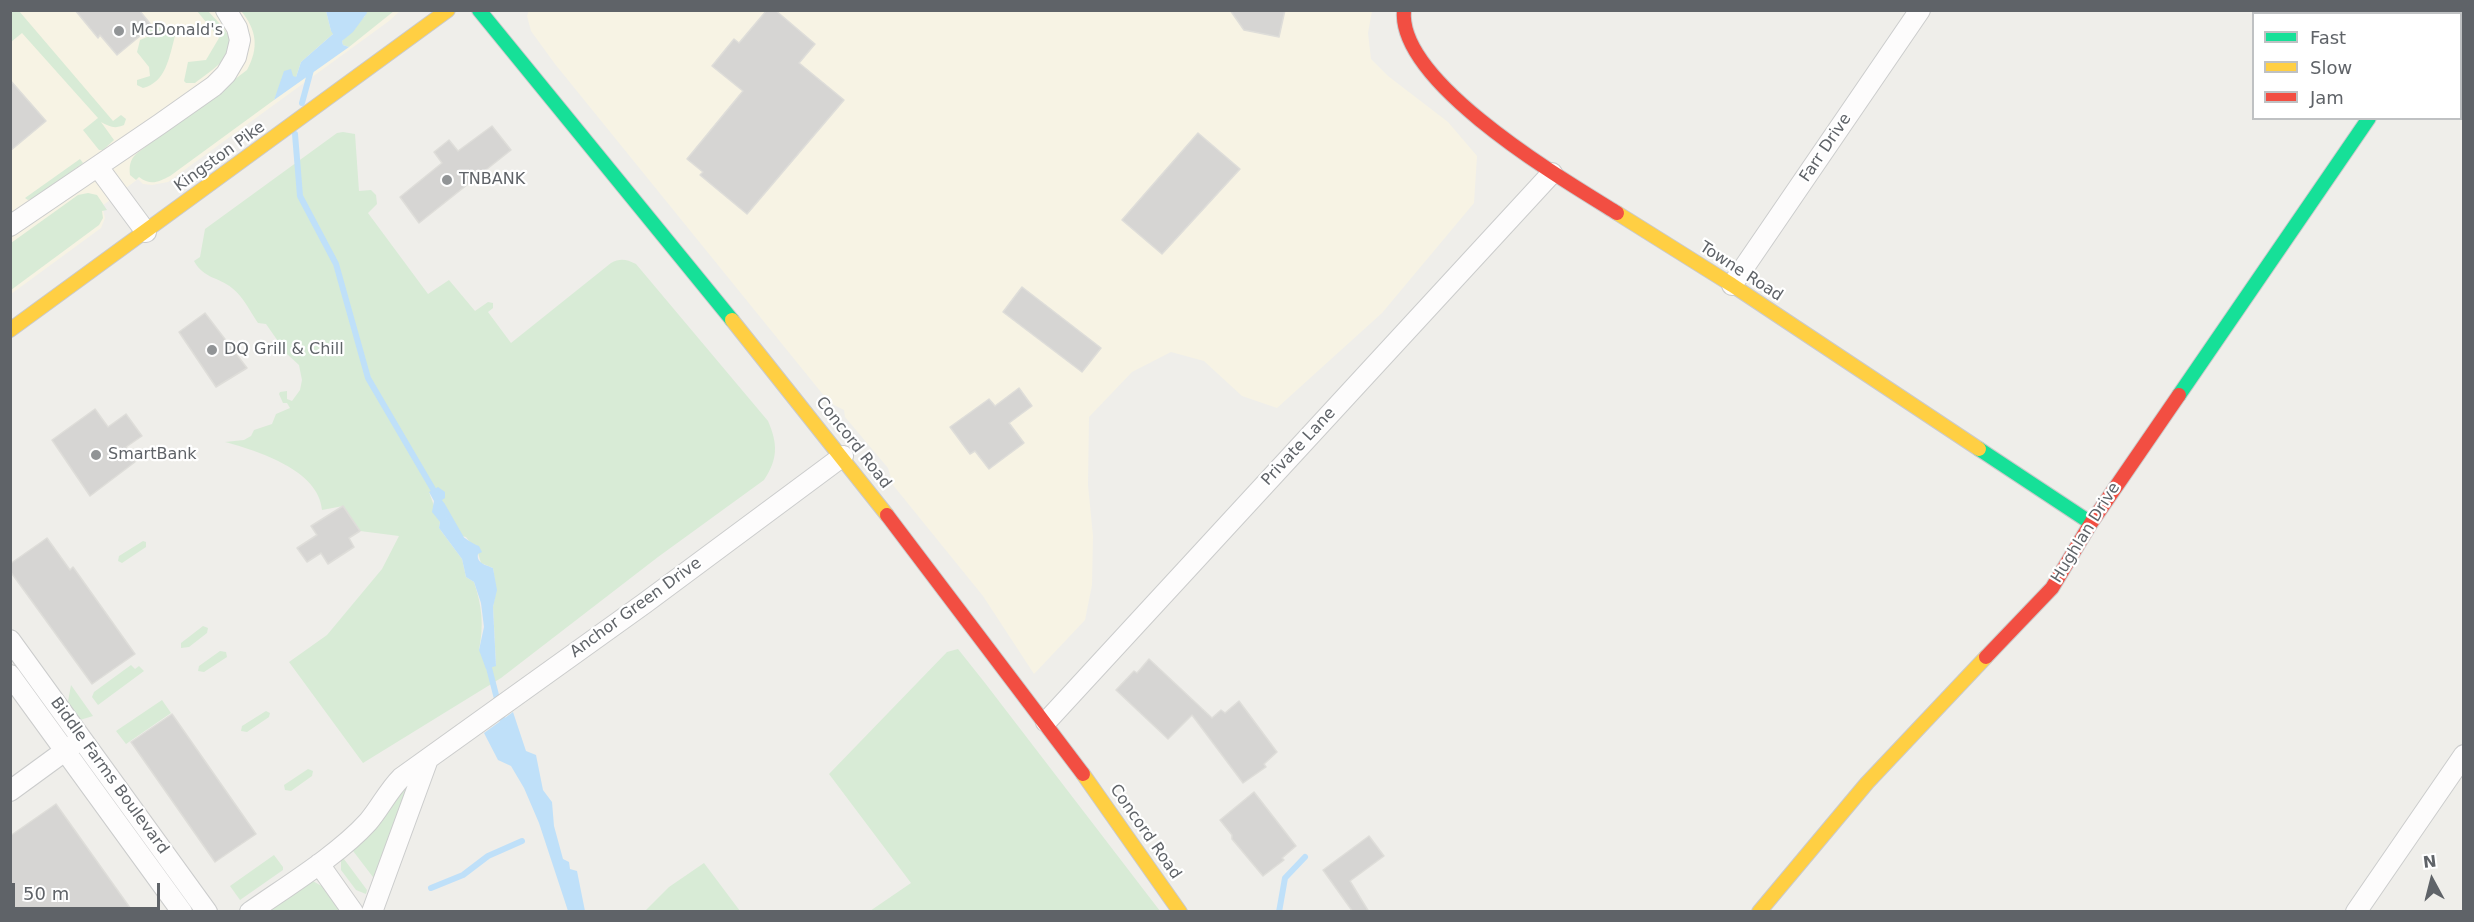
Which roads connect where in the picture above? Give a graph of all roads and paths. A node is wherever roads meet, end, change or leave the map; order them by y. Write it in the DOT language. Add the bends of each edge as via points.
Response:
graph roads {
  1 [pos="226,10"];
  2 [pos="448,10"];
  3 [pos="479,10"];
  4 [pos="1920,10"];
  5 [pos="1403,15"];
  6 [pos="2367,120"];
  7 [pos="98,167"];
  8 [pos="1552,173"];
  9 [pos="10,226"];
  10 [pos="146,232"];
  11 [pos="1732,285"];
  12 [pos="10,330"];
  13 [pos="843,456"];
  14 [pos="2091,523"];
  15 [pos="10,640"];
  16 [pos="10,675"];
  17 [pos="1046,722"];
  18 [pos="82,738"];
  19 [pos="64,751"];
  20 [pos="2463,755"];
  21 [pos="428,759"];
  22 [pos="10,790"];
  23 [pos="319,864"];
  24 [pos="182,912"];
  25 [pos="207,912"];
  26 [pos="250,912"];
  27 [pos="353,912"];
  28 [pos="372,912"];
  29 [pos="1180,912"];
  30 [pos="1759,912"];
  31 [pos="2356,912"];
  1 -- 7 [label="street" via="240,39 226,74"];
  2 -- 10 [label="street, Kingston Pike"];
  3 -- 13 [label="street, Concord Road"];
  4 -- 11 [label="street, Farr Drive"];
  5 -- 8 [label="street, Towne Road" via="1420,61 1454,99"];
  6 -- 14 [label="street, Hughlan Drive"];
  7 -- 9 [label="street"];
  7 -- 10 [label="street"];
  8 -- 11 [label="street, Towne Road"];
  8 -- 17 [label="street, Private Lane"];
  10 -- 12 [label="street, Kingston Pike"];
  11 -- 14 [label="street, Towne Road"];
  13 -- 17 [label="street, Concord Road"];
  13 -- 21 [label="street, Anchor Green Drive"];
  14 -- 30 [label="street, Hughlan Drive" via="2052,588 1867,783"];
  15 -- 18 [label="street, Biddle Farms Boulevard"];
  16 -- 19 [label="street, Biddle Farms Boulevard"];
  17 -- 29 [label="street, Concord Road"];
  18 -- 19 [label="street"];
  18 -- 25 [label="street, Biddle Farms Boulevard"];
  19 -- 22 [label="street"];
  19 -- 24 [label="street, Biddle Farms Boulevard"];
  20 -- 31 [label="street"];
  21 -- 23 [label="street, Anchor Green Drive" via="401,778 367,823"];
  21 -- 28 [label="street"];
  23 -- 26 [label="street, Anchor Green Drive"];
  23 -- 27 [label="street"];
}
